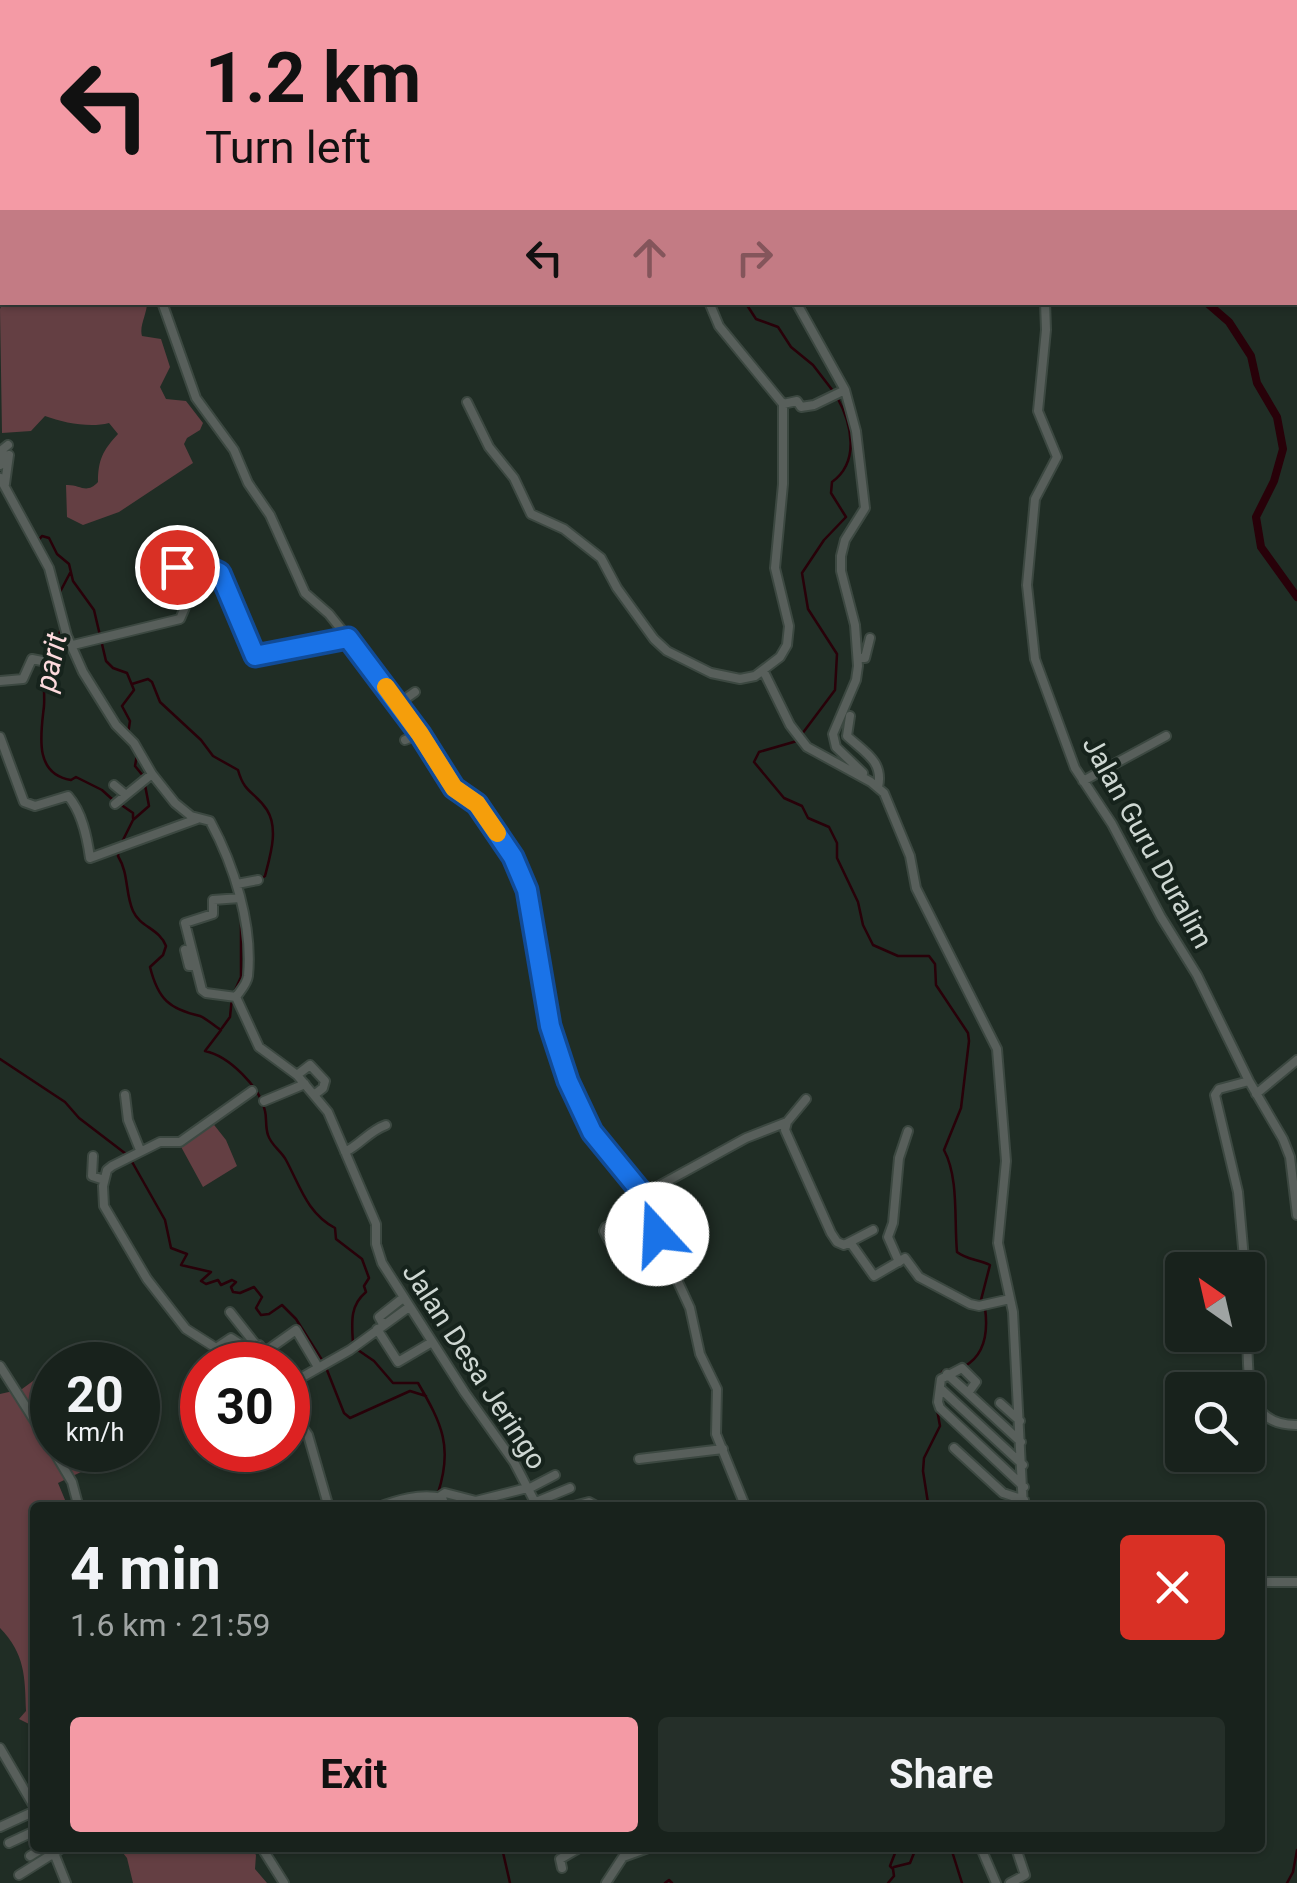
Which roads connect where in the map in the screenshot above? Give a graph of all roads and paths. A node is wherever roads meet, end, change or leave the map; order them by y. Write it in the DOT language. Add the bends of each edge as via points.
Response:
graph roads {
  1 [pos="163,305"];
  2 [pos="710,305"];
  3 [pos="797,305"];
  4 [pos="1045,305"];
  5 [pos="838,393"];
  6 [pos="467,402"];
  7 [pos="783,404"];
  8 [pos="0,465"];
  9 [pos="3,481"];
  10 [pos="348,638"];
  11 [pos="870,638"];
  12 [pos="70,641"];
  13 [pos="859,658"];
  14 [pos="763,670"];
  15 [pos="0,681"];
  16 [pos="415,692"];
  17 [pos="398,704"];
  18 [pos="850,716"];
  19 [pos="420,734"];
  20 [pos="1166,736"];
  21 [pos="0,738"];
  22 [pos="405,740"];
  23 [pos="147,778"];
  24 [pos="1084,781"];
  25 [pos="874,784"];
  26 [pos="114,785"];
  27 [pos="126,795"];
  28 [pos="115,804"];
  29 [pos="197,819"];
  30 [pos="258,880"];
  31 [pos="238,894"];
  32 [pos="184,950"];
  33 [pos="196,966"];
  34 [pos="231,996"];
  35 [pos="1297,1060"];
  36 [pos="298,1075"];
  37 [pos="1249,1081"];
  38 [pos="305,1084"];
  39 [pos="252,1091"];
  40 [pos="1256,1094"];
  41 [pos="125,1095"];
  42 [pos="314,1095"];
  43 [pos="806,1098"];
  44 [pos="264,1101"];
  45 [pos="786,1122"];
  46 [pos="386,1126"];
  47 [pos="908,1130"];
  48 [pos="140,1150"];
  49 [pos="345,1152"];
  50 [pos="94,1156"];
  51 [pos="1294,1179"];
  52 [pos="104,1180"];
  53 [pos="644,1194"];
  54 [pos="649,1205"];
  55 [pos="1297,1216"];
  56 [pos="873,1230"];
  57 [pos="850,1242"];
  58 [pos="1243,1252"];
  59 [pos="667,1260"];
  60 [pos="899,1262"];
  61 [pos="403,1298"];
  62 [pos="1010,1298"];
  63 [pos="409,1307"];
  64 [pos="230,1312"];
  65 [pos="380,1326"];
  66 [pos="207,1342"];
  67 [pos="254,1342"];
  68 [pos="279,1342"];
  69 [pos="301,1342"];
  70 [pos="432,1342"];
  71 [pos="1249,1352"];
  72 [pos="310,1357"];
  73 [pos="0,1366"];
  74 [pos="318,1367"];
  75 [pos="310,1372"];
  76 [pos="947,1374"];
  77 [pos="942,1390"];
  78 [pos="968,1393"];
  79 [pos="1000,1403"];
  80 [pos="30,1413"];
  81 [pos="989,1413"];
  82 [pos="1020,1421"];
  83 [pos="979,1424"];
  84 [pos="1297,1425"];
  85 [pos="970,1435"];
  86 [pos="310,1442"];
  87 [pos="1022,1444"];
  88 [pos="954,1448"];
  89 [pos="723,1449"];
  90 [pos="638,1459"];
  91 [pos="1023,1465"];
  92 [pos="66,1472"];
  93 [pos="555,1475"];
  94 [pos="1024,1487"];
  95 [pos="570,1488"];
  96 [pos="528,1489"];
  97 [pos="439,1497"];
  98 [pos="77,1502"];
  99 [pos="327,1502"];
  100 [pos="394,1502"];
  101 [pos="442,1502"];
  102 [pos="535,1502"];
  103 [pos="544,1502"];
  104 [pos="744,1502"];
  105 [pos="1020,1502"];
  106 [pos="1024,1502"];
  107 [pos="1265,1582"];
  108 [pos="1297,1582"];
  109 [pos="0,1748"];
  110 [pos="30,1800"];
  111 [pos="30,1812"];
  112 [pos="0,1827"];
  113 [pos="30,1833"];
  114 [pos="9,1843"];
  115 [pos="37,1852"];
  116 [pos="52,1852"];
  117 [pos="57,1852"];
  118 [pos="265,1852"];
  119 [pos="572,1852"];
  120 [pos="636,1852"];
  121 [pos="982,1852"];
  122 [pos="1017,1852"];
  123 [pos="30,1856"];
  124 [pos="562,1868"];
  125 [pos="19,1875"];
  126 [pos="1026,1879"];
  127 [pos="66,1883"];
  128 [pos="284,1883"];
  129 [pos="606,1883"];
  130 [pos="996,1883"];
  131 [pos="1010,1883"];
  1 -- 10 [label="street" via="196,398 270,515 304,593"];
  2 -- 7 [label="street" via="719,326"];
  3 -- 5 [label="street"];
  4 -- 24 [label="street, Jalan Guru Duralim" via="1038,416 1057,457 1034,500 1030,632 1034,660"];
  5 -- 7 [label="street" via="810,406"];
  5 -- 13 [label="street" via="856,431 865,505 841,556"];
  6 -- 14 [label="street" via="531,514 602,558 661,647 720,676 747,678"];
  7 -- 14 [label="street" via="774,568 788,638 780,658"];
  8 -- 9 [label="street" via="3,448"];
  9 -- 12 [label="street" via="48,564"];
  10 -- 12 [label="street" via="255,656 220,573 188,558 177,567 186,605 180,620"];
  10 -- 17 [label="street"];
  11 -- 13 [label="street"];
  12 -- 15 [label="street" via="47,663 32,660 23,679"];
  12 -- 23 [label="street" via="96,696 132,741"];
  13 -- 25 [label="street" via="834,741"];
  14 -- 25 [label="street" via="800,739"];
  16 -- 17 [label="street"];
  17 -- 19 [label="street"];
  18 -- 25 [label="street" via="847,734 881,774"];
  19 -- 22 [label="street"];
  19 -- 53 [label="street" via="520,870 550,1026 568,1081 592,1132"];
  20 -- 24 [label="street"];
  21 -- 29 [label="street" via="24,802 72,799 90,858"];
  23 -- 27 [label="street"];
  23 -- 29 [label="street"];
  24 -- 37 [label="street, Jalan Guru Duralim" via="1197,975"];
  25 -- 62 [label="street" via="884,793 916,888 997,1049 1006,1161 998,1243"];
  26 -- 27 [label="street"];
  27 -- 28 [label="street"];
  29 -- 31 [label="street" via="210,820"];
  30 -- 31 [label="street"];
  31 -- 33 [label="street" via="213,900 212,914 185,924"];
  31 -- 34 [label="street" via="248,977"];
  32 -- 33 [label="street" via="189,966"];
  33 -- 34 [label="street" via="204,992"];
  34 -- 36 [label="street, Jalan Desa Jeringo" via="259,1047"];
  35 -- 40 [label="street"];
  36 -- 38 [label="street, Jalan Desa Jeringo"];
  36 -- 42 [label="street" via="311,1066 325,1081"];
  37 -- 40 [label="street, Jalan Guru Duralim"];
  37 -- 58 [label="street" via="1215,1094 1238,1192"];
  38 -- 42 [label="street, Jalan Desa Jeringo"];
  38 -- 44 [label="street"];
  39 -- 48 [label="street" via="180,1142"];
  40 -- 51 [label="street, Jalan Guru Duralim" via="1286,1144"];
  41 -- 48 [label="street"];
  42 -- 49 [label="street, Jalan Desa Jeringo"];
  43 -- 45 [label="street"];
  45 -- 53 [label="street"];
  45 -- 57 [label="street" via="831,1232 840,1244"];
  46 -- 49 [label="street"];
  47 -- 60 [label="street" via="888,1237"];
  48 -- 52 [label="street" via="108,1170"];
  49 -- 61 [label="street, Jalan Desa Jeringo" via="376,1224 380,1258"];
  50 -- 52 [label="street" via="92,1176"];
  51 -- 55 [label="street, Jalan Guru Duralim"];
  52 -- 66 [label="street" via="109,1216 146,1279 186,1328"];
  53 -- 54 [label="street"];
  54 -- 59 [label="street"];
  54 -- 59 [label="street" via="604,1231 626,1263"];
  56 -- 57 [label="street"];
  57 -- 60 [label="street" via="874,1276"];
  59 -- 89 [label="street" via="717,1389 716,1434"];
  60 -- 62 [label="street" via="907,1258 922,1278 982,1305"];
  61 -- 63 [label="street, Jalan Desa Jeringo"];
  61 -- 65 [label="street" via="379,1316"];
  62 -- 82 [label="street"];
  63 -- 65 [label="street"];
  63 -- 70 [label="street, Jalan Desa Jeringo"];
  64 -- 67 [label="street"];
  65 -- 70 [label="street" via="398,1362"];
  65 -- 74 [label="street"];
  68 -- 69 [label="street" via="296,1330"];
  70 -- 96 [label="street, Jalan Desa Jeringo"];
  71 -- 84 [label="street" via="1258,1408 1274,1423"];
  72 -- 74 [label="street"];
  73 -- 80 [label="street"];
  74 -- 75 [label="street"];
  76 -- 77 [label="street"];
  76 -- 78 [label="street"];
  76 -- 78 [label="street" via="962,1368 975,1380"];
  77 -- 83 [label="street"];
  77 -- 85 [label="street" via="938,1405"];
  78 -- 81 [label="street"];
  79 -- 82 [label="street"];
  81 -- 83 [label="street"];
  81 -- 87 [label="street"];
  82 -- 87 [label="street"];
  83 -- 85 [label="street"];
  83 -- 91 [label="street"];
  85 -- 94 [label="street"];
  86 -- 99 [label="street"];
  87 -- 91 [label="street"];
  88 -- 105 [label="street"];
  89 -- 90 [label="street"];
  89 -- 104 [label="street"];
  91 -- 94 [label="street"];
  92 -- 98 [label="street"];
  93 -- 96 [label="street"];
  94 -- 106 [label="street"];
  95 -- 103 [label="street"];
  96 -- 97 [label="street" via="476,1501"];
  96 -- 102 [label="street, Jalan Desa Jeringo"];
  97 -- 100 [label="street"];
  97 -- 101 [label="street"];
  107 -- 108 [label="street"];
  109 -- 110 [label="street"];
  111 -- 112 [label="street"];
  113 -- 114 [label="street"];
  115 -- 123 [label="street"];
  116 -- 125 [label="street"];
  117 -- 127 [label="street"];
  118 -- 128 [label="street"];
  119 -- 124 [label="street" via="560,1859"];
  120 -- 129 [label="street" via="622,1857"];
  121 -- 130 [label="street"];
  122 -- 126 [label="street"];
  126 -- 131 [label="street"];
}
